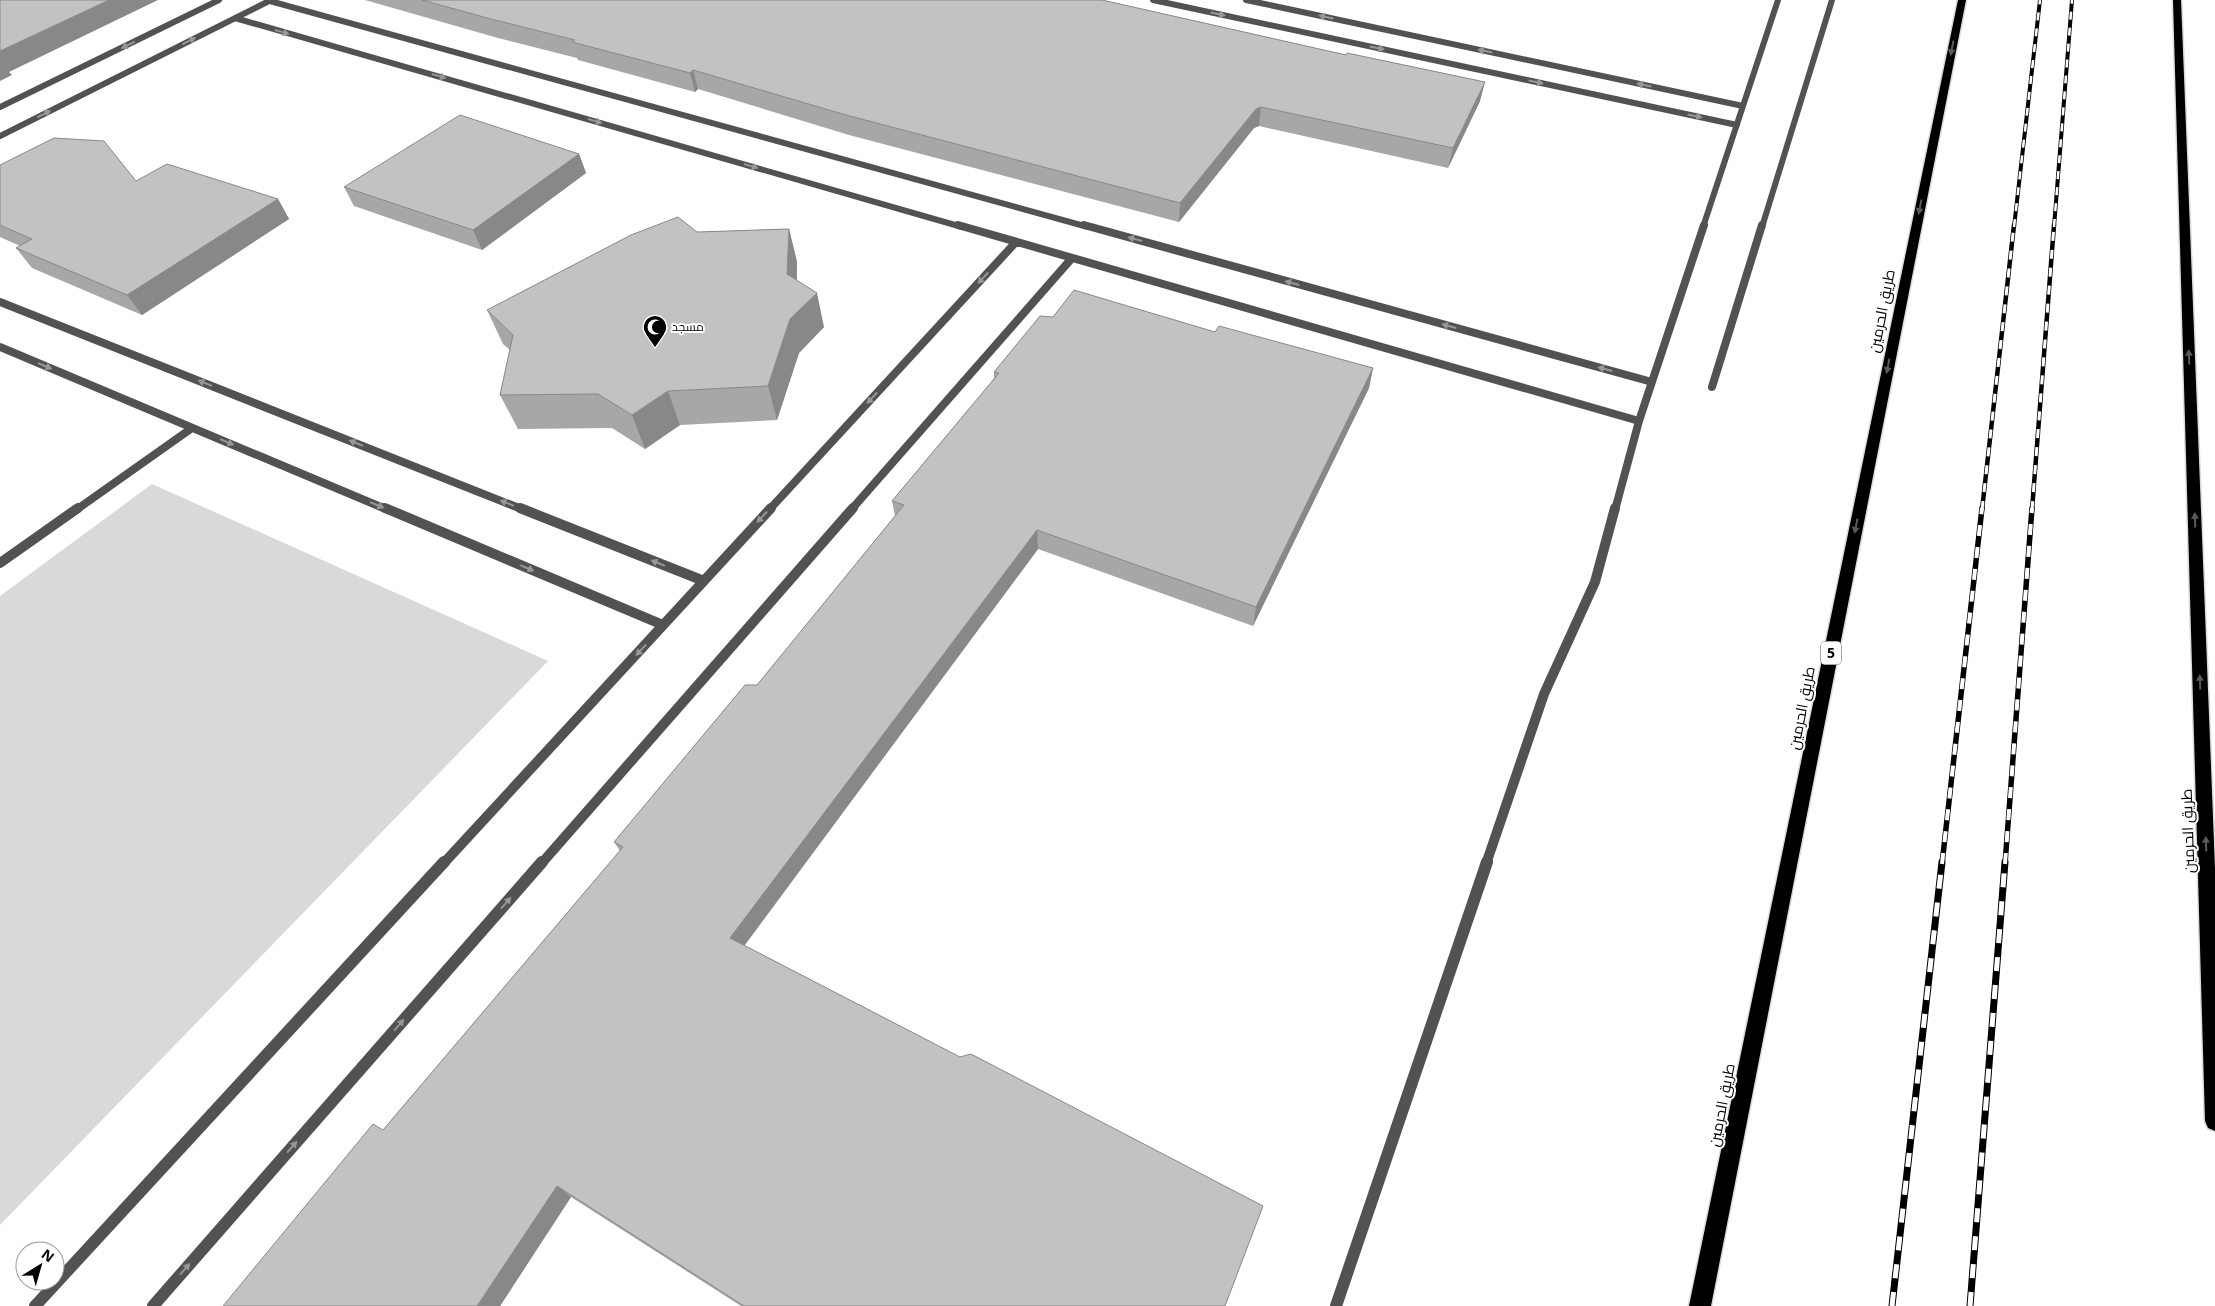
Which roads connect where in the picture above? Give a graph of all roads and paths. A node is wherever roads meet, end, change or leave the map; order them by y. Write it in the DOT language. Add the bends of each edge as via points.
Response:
graph roads {
  1 [pos="219,0"];
  2 [pos="270,0"];
  3 [pos="1153,0"];
  4 [pos="1246,0"];
  5 [pos="1288,0"];
  6 [pos="1778,0"];
  7 [pos="1832,0"];
  8 [pos="1962,0"];
  9 [pos="2177,0"];
  10 [pos="1281,8"];
  11 [pos="236,18"];
  12 [pos="1743,106"];
  13 [pos="0,107"];
  14 [pos="1737,126"];
  15 [pos="0,136"];
  16 [pos="1016,242"];
  17 [pos="1072,258"];
  18 [pos="0,302"];
  19 [pos="0,347"];
  20 [pos="1652,382"];
  21 [pos="1712,387"];
  22 [pos="1639,421"];
  23 [pos="192,428"];
  24 [pos="0,563"];
  25 [pos="704,581"];
  26 [pos="663,625"];
  27 [pos="2215,1120"];
  28 [pos="35,1306"];
  29 [pos="153,1306"];
  30 [pos="1336,1306"];
  31 [pos="1700,1306"];
  1 -- 13 [label="street, one-way"];
  2 -- 11 [label="street"];
  20 -- 2 [label="street, one-way"];
  3 -- 14 [label="street, one-way"];
  4 -- 10 [label="street"];
  5 -- 10 [label="street"];
  6 -- 12 [label="street"];
  7 -- 21 [label="street"];
  8 -- 31 [label="highway, طريق الحرمين / 5, one-way"];
  27 -- 9 [label="highway, طريق الحرمين, one-way"];
  12 -- 10 [label="street, one-way"];
  15 -- 11 [label="street, one-way"];
  11 -- 16 [label="street, one-way"];
  12 -- 14 [label="street"];
  14 -- 20 [label="street"];
  16 -- 17 [label="street"];
  16 -- 25 [label="street, one-way"];
  17 -- 22 [label="street"];
  29 -- 17 [label="street, one-way"];
  25 -- 18 [label="street, one-way"];
  19 -- 23 [label="street, one-way"];
  20 -- 22 [label="street"];
  22 -- 30 [label="street" via="1596,582 1544,694"];
  23 -- 24 [label="street"];
  23 -- 26 [label="street, one-way"];
  25 -- 26 [label="street"];
  26 -- 28 [label="street, one-way"];
}
